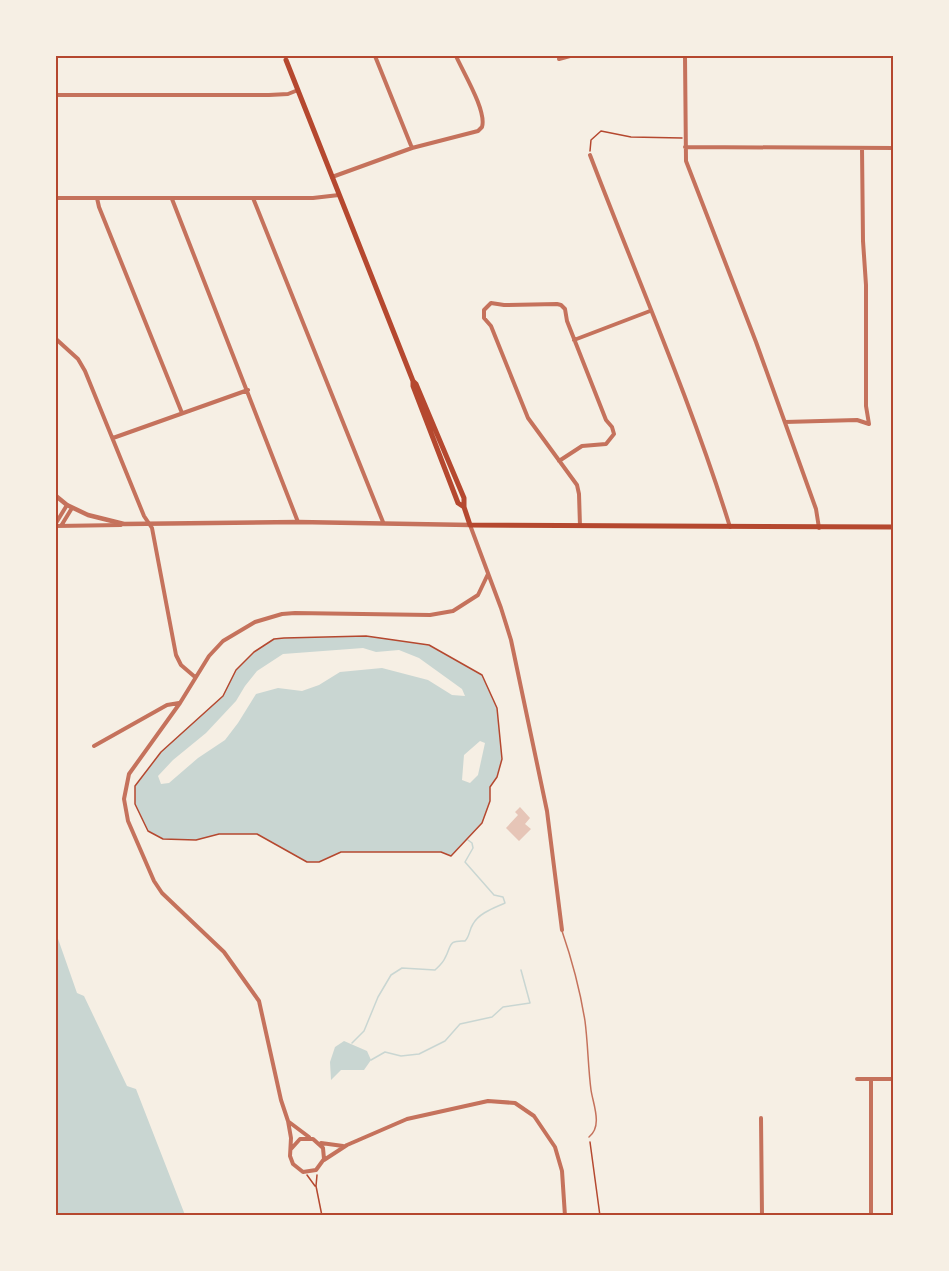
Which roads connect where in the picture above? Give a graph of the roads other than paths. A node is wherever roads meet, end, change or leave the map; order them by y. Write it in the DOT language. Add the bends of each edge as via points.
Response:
graph roads {
  1 [pos="279,56"];
  2 [pos="375,56"];
  3 [pos="456,56"];
  4 [pos="570,56"];
  5 [pos="685,56"];
  6 [pos="286,58"];
  7 [pos="559,59"];
  8 [pos="298,90"];
  9 [pos="56,95"];
  10 [pos="685,147"];
  11 [pos="412,148"];
  12 [pos="862,148"];
  13 [pos="894,148"];
  14 [pos="590,155"];
  15 [pos="332,177"];
  16 [pos="340,194"];
  17 [pos="56,198"];
  18 [pos="97,198"];
  19 [pos="253,198"];
  20 [pos="172,199"];
  21 [pos="650,311"];
  22 [pos="56,339"];
  23 [pos="574,340"];
  24 [pos="248,390"];
  25 [pos="182,413"];
  26 [pos="785,422"];
  27 [pos="113,439"];
  28 [pos="559,461"];
  29 [pos="56,496"];
  30 [pos="69,506"];
  31 [pos="297,522"];
  32 [pos="383,522"];
  33 [pos="150,524"];
  34 [pos="57,525"];
  35 [pos="124,525"];
  36 [pos="470,525"];
  37 [pos="580,527"];
  38 [pos="730,527"];
  39 [pos="894,527"];
  40 [pos="819,528"];
  41 [pos="488,574"];
  42 [pos="195,677"];
  43 [pos="180,703"];
  44 [pos="93,746"];
  45 [pos="562,930"];
  46 [pos="857,1079"];
  47 [pos="870,1079"];
  48 [pos="894,1079"];
  49 [pos="761,1118"];
  50 [pos="288,1121"];
  51 [pos="589,1137"];
  52 [pos="310,1138"];
  53 [pos="319,1143"];
  54 [pos="346,1145"];
  55 [pos="291,1149"];
  56 [pos="324,1160"];
  57 [pos="565,1215"];
  58 [pos="762,1215"];
  59 [pos="871,1215"];
  1 -- 6 [label="main road"];
  2 -- 11 [label="street"];
  3 -- 11 [label="street" via="478,103 484,120 482,127"];
  4 -- 7 [label="street"];
  5 -- 10 [label="street"];
  6 -- 8 [label="main road"];
  8 -- 9 [label="street" via="269,95"];
  8 -- 15 [label="main road"];
  10 -- 12 [label="street"];
  10 -- 26 [label="street" via="688,165"];
  11 -- 15 [label="street"];
  12 -- 13 [label="street"];
  12 -- 26 [label="street" via="869,424 856,420"];
  14 -- 21 [label="street"];
  15 -- 16 [label="main road"];
  16 -- 19 [label="street"];
  16 -- 36 [label="main road" via="413,381 464,498"];
  17 -- 18 [label="street"];
  18 -- 20 [label="street"];
  18 -- 25 [label="street"];
  19 -- 20 [label="street"];
  19 -- 32 [label="street"];
  20 -- 24 [label="street"];
  21 -- 23 [label="street"];
  21 -- 38 [label="street"];
  22 -- 27 [label="street" via="85,371"];
  23 -- 28 [label="street" via="614,434 608,443 582,446"];
  23 -- 28 [label="street" via="561,305 495,302 484,310 484,318 491,326 528,418"];
  24 -- 25 [label="street"];
  24 -- 31 [label="street"];
  25 -- 27 [label="street"];
  26 -- 40 [label="street" via="816,508"];
  27 -- 33 [label="street"];
  28 -- 37 [label="street" via="577,485"];
  29 -- 30 [label="street"];
  30 -- 34 [label="street"];
  30 -- 35 [label="street"];
  31 -- 32 [label="street"];
  31 -- 33 [label="street"];
  32 -- 36 [label="street"];
  33 -- 35 [label="street"];
  33 -- 42 [label="street" via="176,655"];
  34 -- 35 [label="street"];
  36 -- 37 [label="main road"];
  36 -- 41 [label="street"];
  37 -- 38 [label="main road"];
  38 -- 40 [label="main road"];
  39 -- 40 [label="main road"];
  41 -- 42 [label="street" via="478,595 453,611 430,615 295,613 255,622 223,641"];
  41 -- 45 [label="street" via="511,640 544,795"];
  42 -- 43 [label="street"];
  43 -- 44 [label="street" via="167,705"];
  43 -- 50 [label="street" via="129,774 124,799 128,821 162,893 224,952 259,1001"];
  45 -- 51 [label="lane" via="585,1026 596,1113 595,1131"];
  46 -- 47 [label="street"];
  47 -- 48 [label="street"];
  47 -- 59 [label="street"];
  49 -- 58 [label="street"];
  50 -- 52 [label="street"];
  50 -- 55 [label="street"];
  52 -- 53 [label="street"];
  52 -- 55 [label="street" via="298,1140"];
  53 -- 54 [label="street"];
  53 -- 56 [label="street"];
  54 -- 56 [label="street"];
  54 -- 57 [label="street" via="420,1116 488,1101 515,1103 534,1116 555,1148 562,1171"];
  55 -- 56 [label="street" via="293,1164 305,1172 318,1168"];
}
